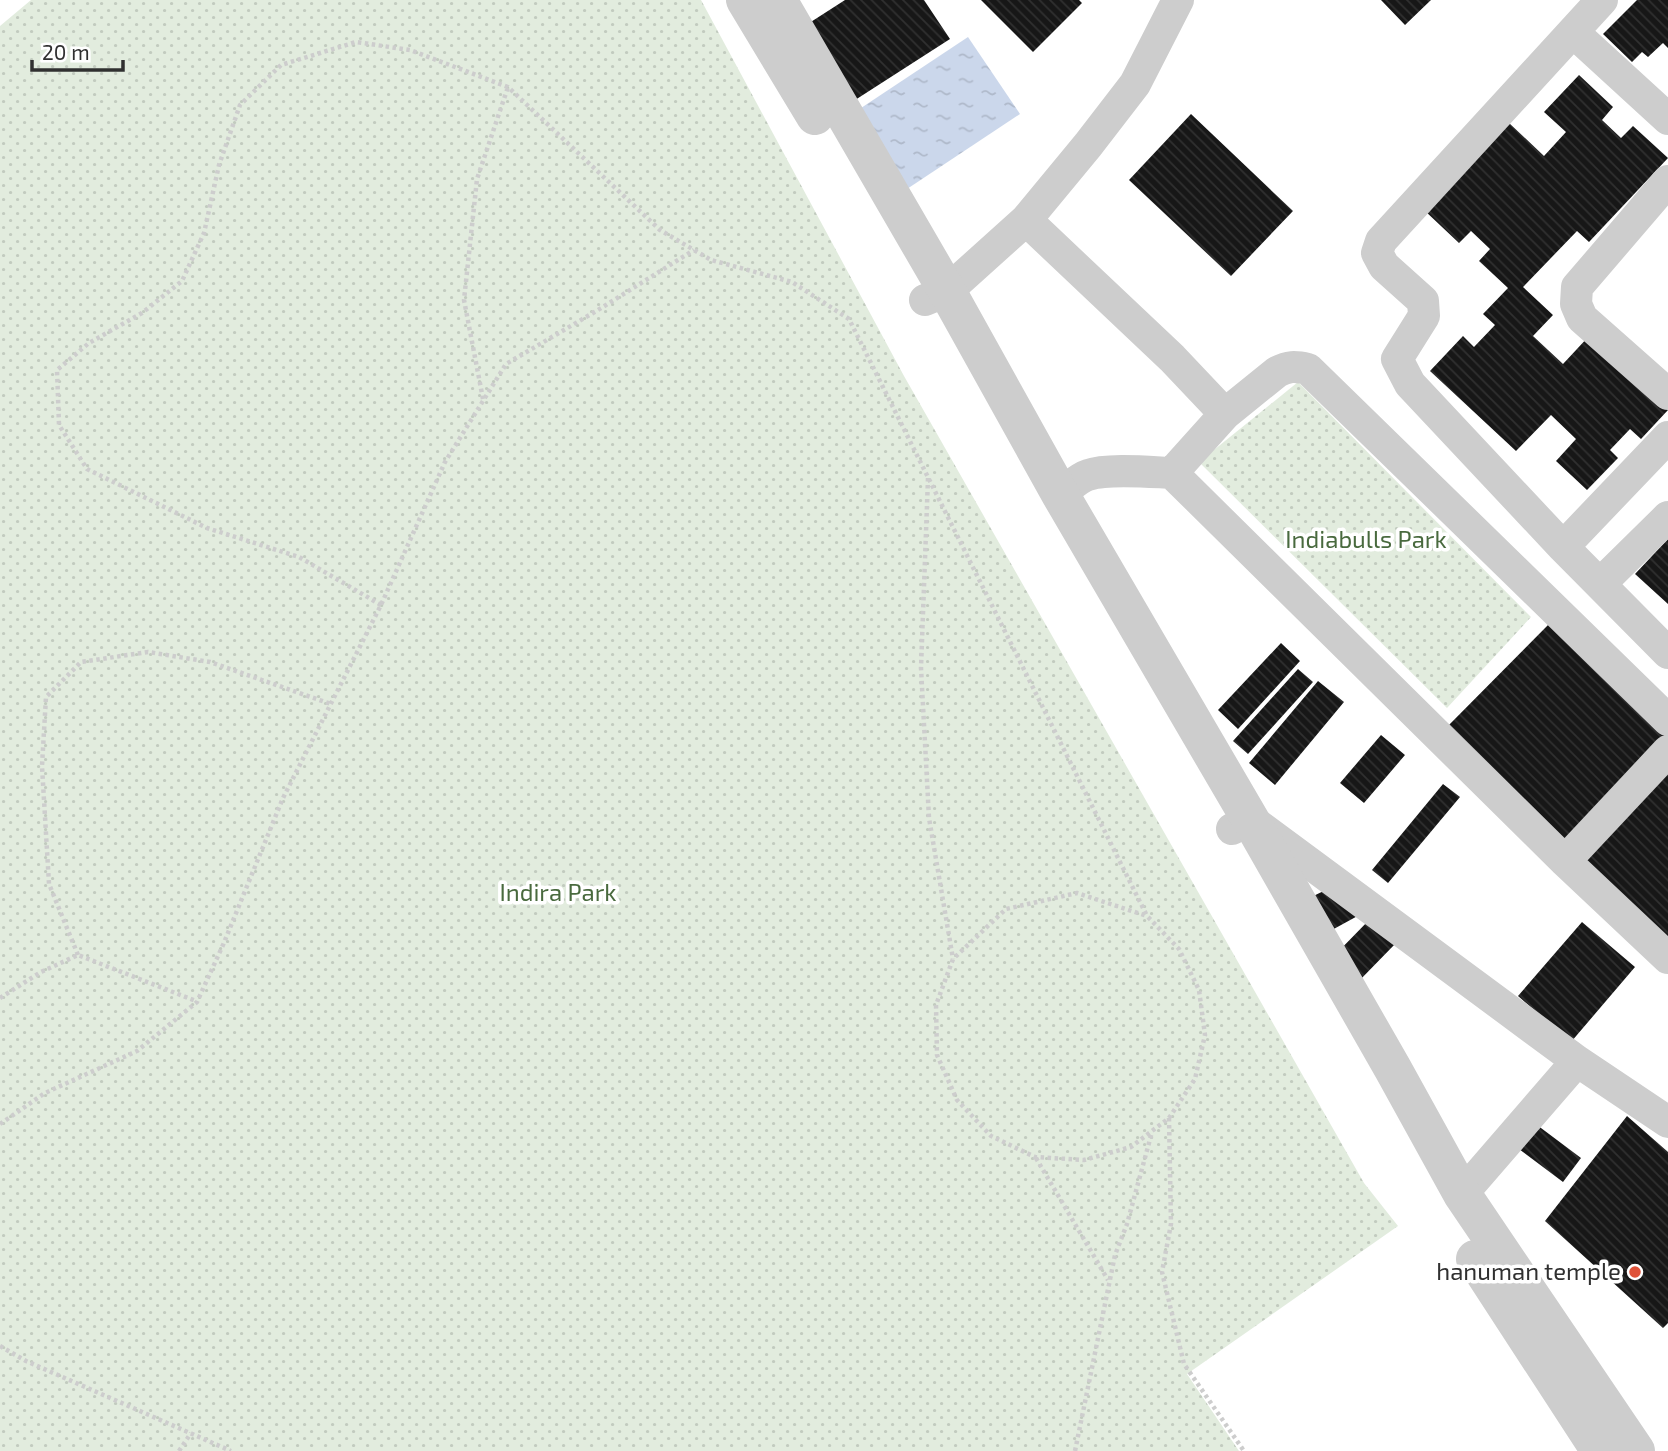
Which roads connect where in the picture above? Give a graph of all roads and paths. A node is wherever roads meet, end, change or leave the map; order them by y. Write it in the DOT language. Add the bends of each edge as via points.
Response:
graph roads {
  1 [pos="745,0"];
  2 [pos="778,0"];
  3 [pos="1178,0"];
  4 [pos="1602,0"];
  5 [pos="1573,32"];
  6 [pos="508,88"];
  7 [pos="1668,118"];
  8 [pos="1668,181"];
  9 [pos="1026,220"];
  10 [pos="694,250"];
  11 [pos="936,295"];
  12 [pos="1668,394"];
  13 [pos="484,400"];
  14 [pos="1225,414"];
  15 [pos="1668,437"];
  16 [pos="1172,473"];
  17 [pos="928,478"];
  18 [pos="1073,484"];
  19 [pos="1668,517"];
  20 [pos="1563,547"];
  21 [pos="1600,584"];
  22 [pos="381,605"];
  23 [pos="1668,653"];
  24 [pos="331,704"];
  25 [pos="1668,720"];
  26 [pos="1668,751"];
  27 [pos="1241,824"];
  28 [pos="1565,861"];
  29 [pos="1147,916"];
  30 [pos="78,955"];
  31 [pos="1668,958"];
  32 [pos="953,959"];
  33 [pos="0,998"];
  34 [pos="197,1002"];
  35 [pos="1577,1060"];
  36 [pos="1170,1118"];
  37 [pos="1668,1122"];
  38 [pos="0,1124"];
  39 [pos="1152,1131"];
  40 [pos="1035,1157"];
  41 [pos="1462,1194"];
  42 [pos="1109,1281"];
  43 [pos="0,1346"];
  44 [pos="191,1433"];
  45 [pos="179,1451"];
  46 [pos="231,1451"];
  47 [pos="1075,1451"];
  48 [pos="1244,1451"];
  49 [pos="1600,1451"];
  50 [pos="1636,1451"];
  1 -- 11 [label="street"];
  2 -- 11 [label="street"];
  3 -- 9 [label="street" via="1135,84"];
  4 -- 5 [label="street"];
  5 -- 7 [label="street"];
  5 -- 20 [label="street" via="1381,241 1377,253 1384,266 1423,301 1424,316 1397,359 1410,384"];
  6 -- 10 [label="path" via="660,230"];
  6 -- 13 [label="path" via="478,179 464,300"];
  6 -- 22 [label="path" via="410,50 356,42 281,65 240,106 219,165 204,233 182,281 57,370 59,425 87,469 207,528 299,557"];
  8 -- 12 [label="street" via="1577,287 1576,304 1582,318"];
  9 -- 11 [label="street"];
  9 -- 14 [label="street"];
  10 -- 13 [label="path" via="506,364"];
  10 -- 17 [label="path" via="710,260 792,282 849,319"];
  11 -- 18 [label="street"];
  11 -- 27 [label="street" via="1041,502"];
  13 -- 22 [label="path" via="445,462"];
  14 -- 16 [label="street"];
  14 -- 25 [label="street" via="1286,367 1308,369"];
  15 -- 20 [label="street"];
  16 -- 18 [label="street" via="1100,472"];
  16 -- 28 [label="street"];
  17 -- 29 [label="path"];
  17 -- 32 [label="path" via="921,668 929,818"];
  18 -- 27 [label="street"];
  19 -- 21 [label="street"];
  20 -- 21 [label="street"];
  21 -- 23 [label="street"];
  22 -- 24 [label="path"];
  24 -- 30 [label="path" via="210,662 148,652 81,662 47,697 42,766 50,884"];
  24 -- 34 [label="path" via="284,798"];
  26 -- 28 [label="street"];
  27 -- 35 [label="street"];
  27 -- 41 [label="street" via="1393,1069"];
  27 -- 49 [label="street" via="1440,1207"];
  28 -- 31 [label="street"];
  29 -- 32 [label="path" via="1077,893 1006,909"];
  29 -- 36 [label="path" via="1179,948 1199,990 1205,1035 1195,1079"];
  30 -- 33 [label="path"];
  30 -- 34 [label="path"];
  32 -- 40 [label="path" via="936,1005 937,1055 957,1100 991,1136"];
  34 -- 38 [label="path" via="137,1051 45,1093"];
  35 -- 37 [label="street"];
  35 -- 41 [label="street"];
  36 -- 39 [label="path"];
  36 -- 48 [label="path" via="1171,1224 1162,1272 1184,1364"];
  39 -- 40 [label="path" via="1131,1147 1084,1160"];
  39 -- 42 [label="path"];
  40 -- 42 [label="path"];
  41 -- 50 [label="street"];
  42 -- 47 [label="path"];
  43 -- 44 [label="path"];
  44 -- 45 [label="path"];
  44 -- 46 [label="path"];
}
